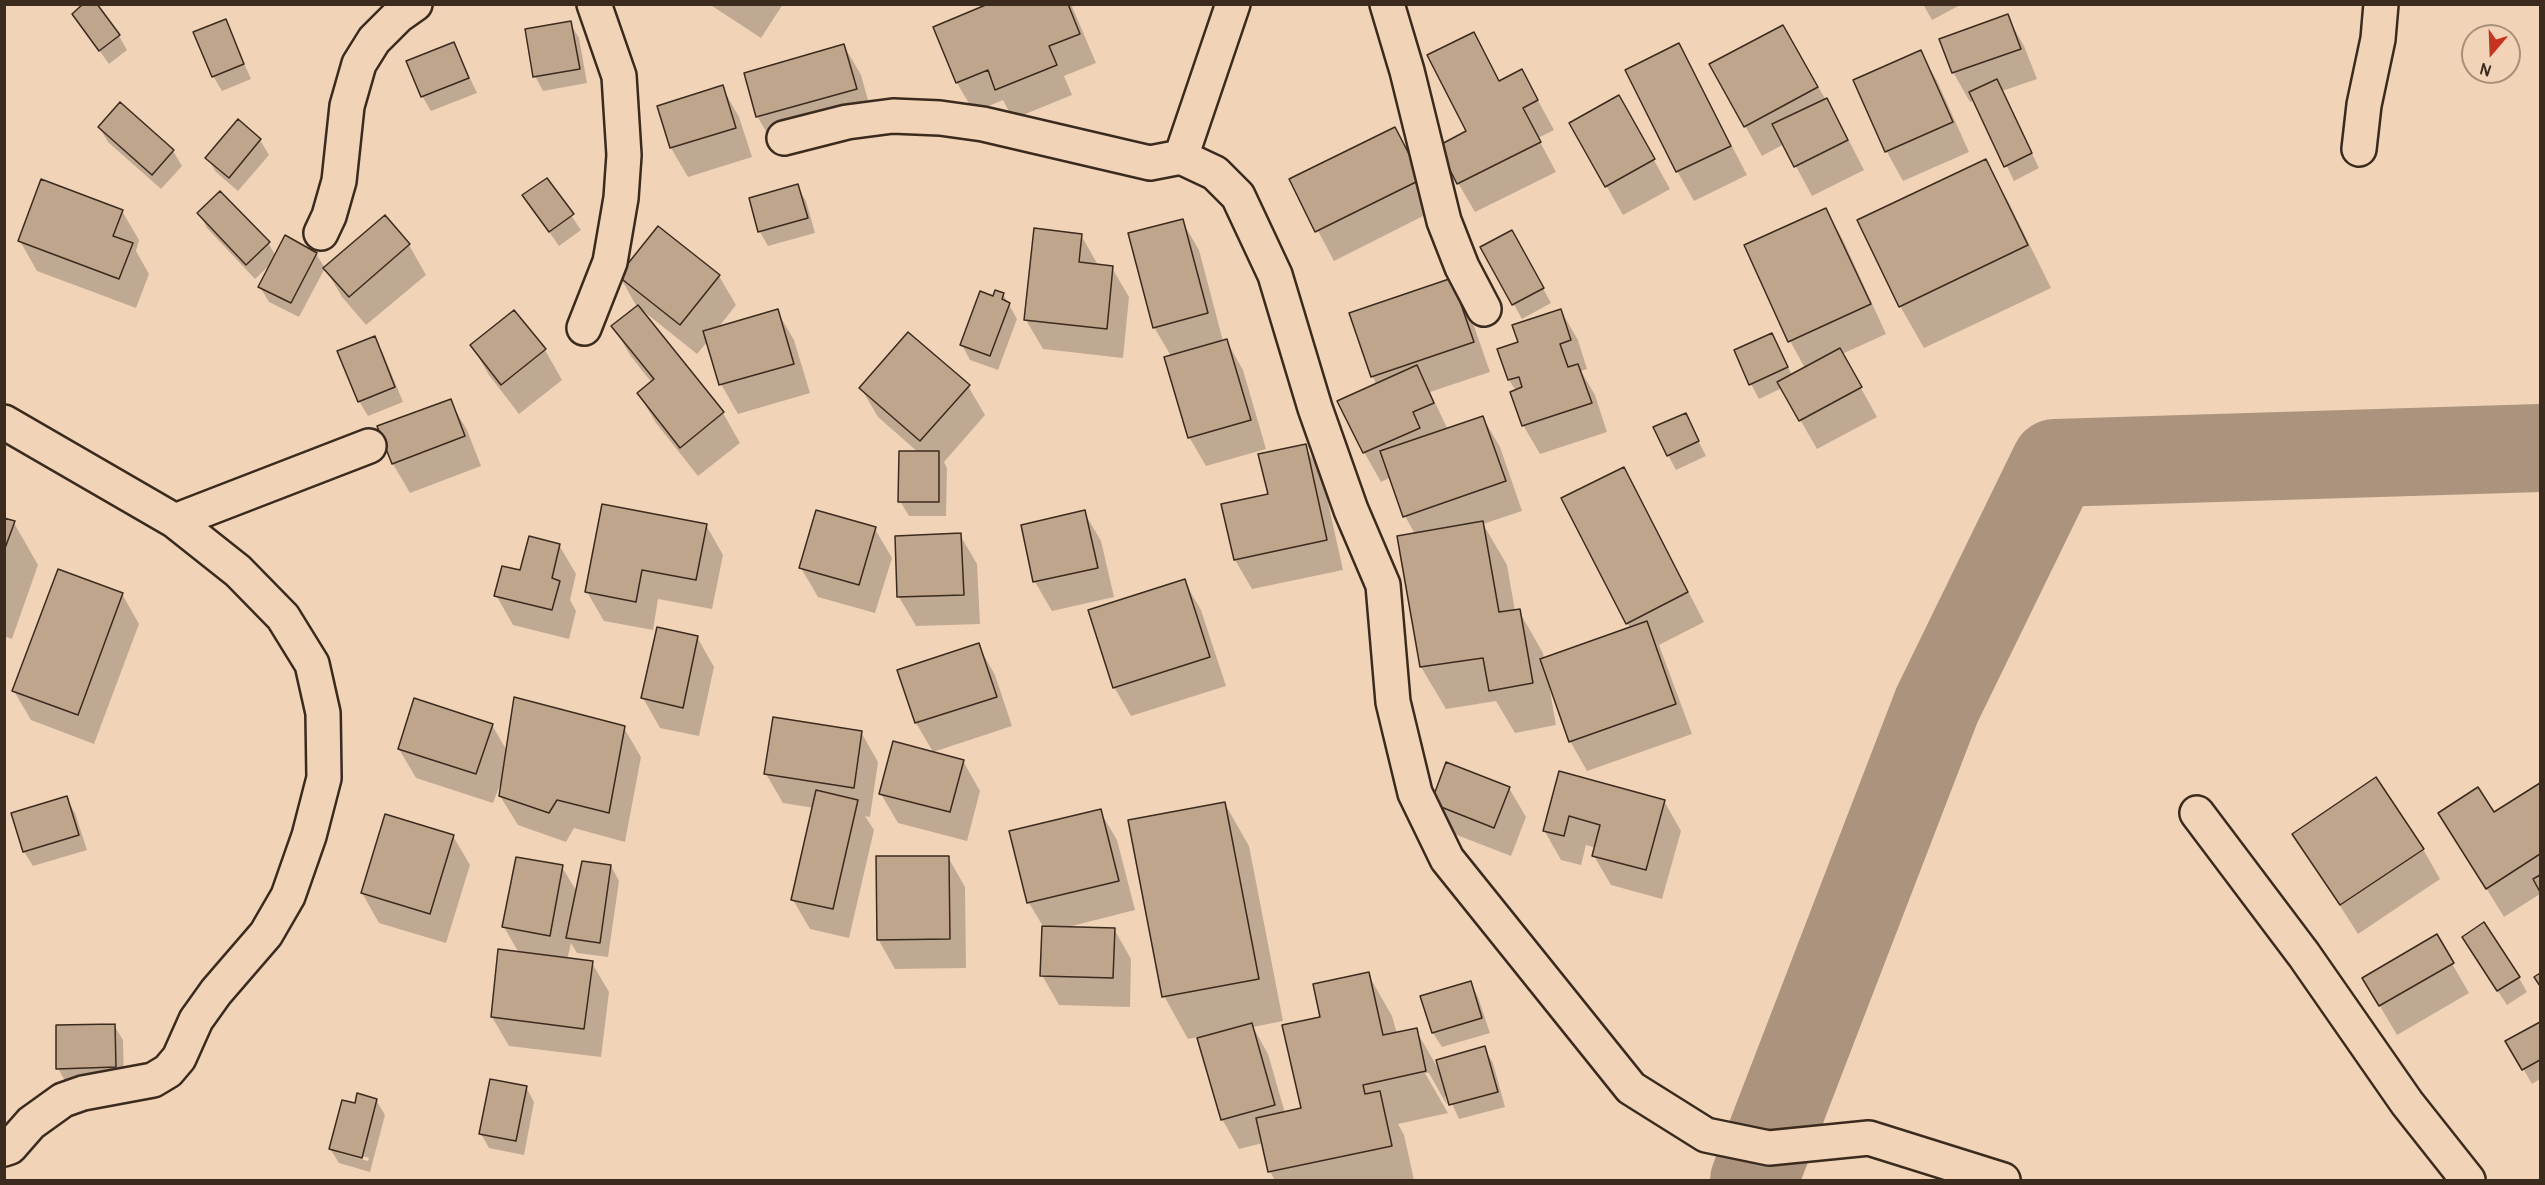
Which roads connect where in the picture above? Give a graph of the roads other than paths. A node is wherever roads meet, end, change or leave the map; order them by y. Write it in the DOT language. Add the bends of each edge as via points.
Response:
graph roads {
  1 [pos="415,4"];
  2 [pos="594,4"];
  3 [pos="1233,4"];
  4 [pos="1387,4"];
  5 [pos="2381,4"];
  6 [pos="784,138"];
  7 [pos="2358,149"];
  8 [pos="1181,157"];
  9 [pos="321,233"];
  10 [pos="1484,309"];
  11 [pos="585,328"];
  12 [pos="4,422"];
  13 [pos="369,446"];
  14 [pos="175,521"];
  15 [pos="2197,813"];
  16 [pos="4,1149"];
  17 [pos="2003,1180"];
  18 [pos="2468,1180"];
  1 -- 9 [label="street" via="374,40 359,64 347,106 339,181"];
  2 -- 11 [label="street" via="619,76 624,155 610,262"];
  3 -- 8 [label="street"];
  4 -- 10 [label="street" via="1444,221"];
  5 -- 7 [label="street"];
  6 -- 8 [label="street" via="847,122 893,116 928,117 1029,134 1150,163"];
  8 -- 17 [label="street" via="1215,173 1238,196 1275,275 1315,408 1383,585 1393,702 1415,793 1447,859 1579,1025 1631,1088 1706,1135 1769,1148 1869,1138"];
  12 -- 14 [label="street"];
  13 -- 14 [label="street"];
  14 -- 16 [label="street" via="238,571 283,617 312,664 323,713 324,778 311,826 288,896 266,934 216,992 168,1071 153,1080 63,1100"];
  15 -- 18 [label="street"];
}
